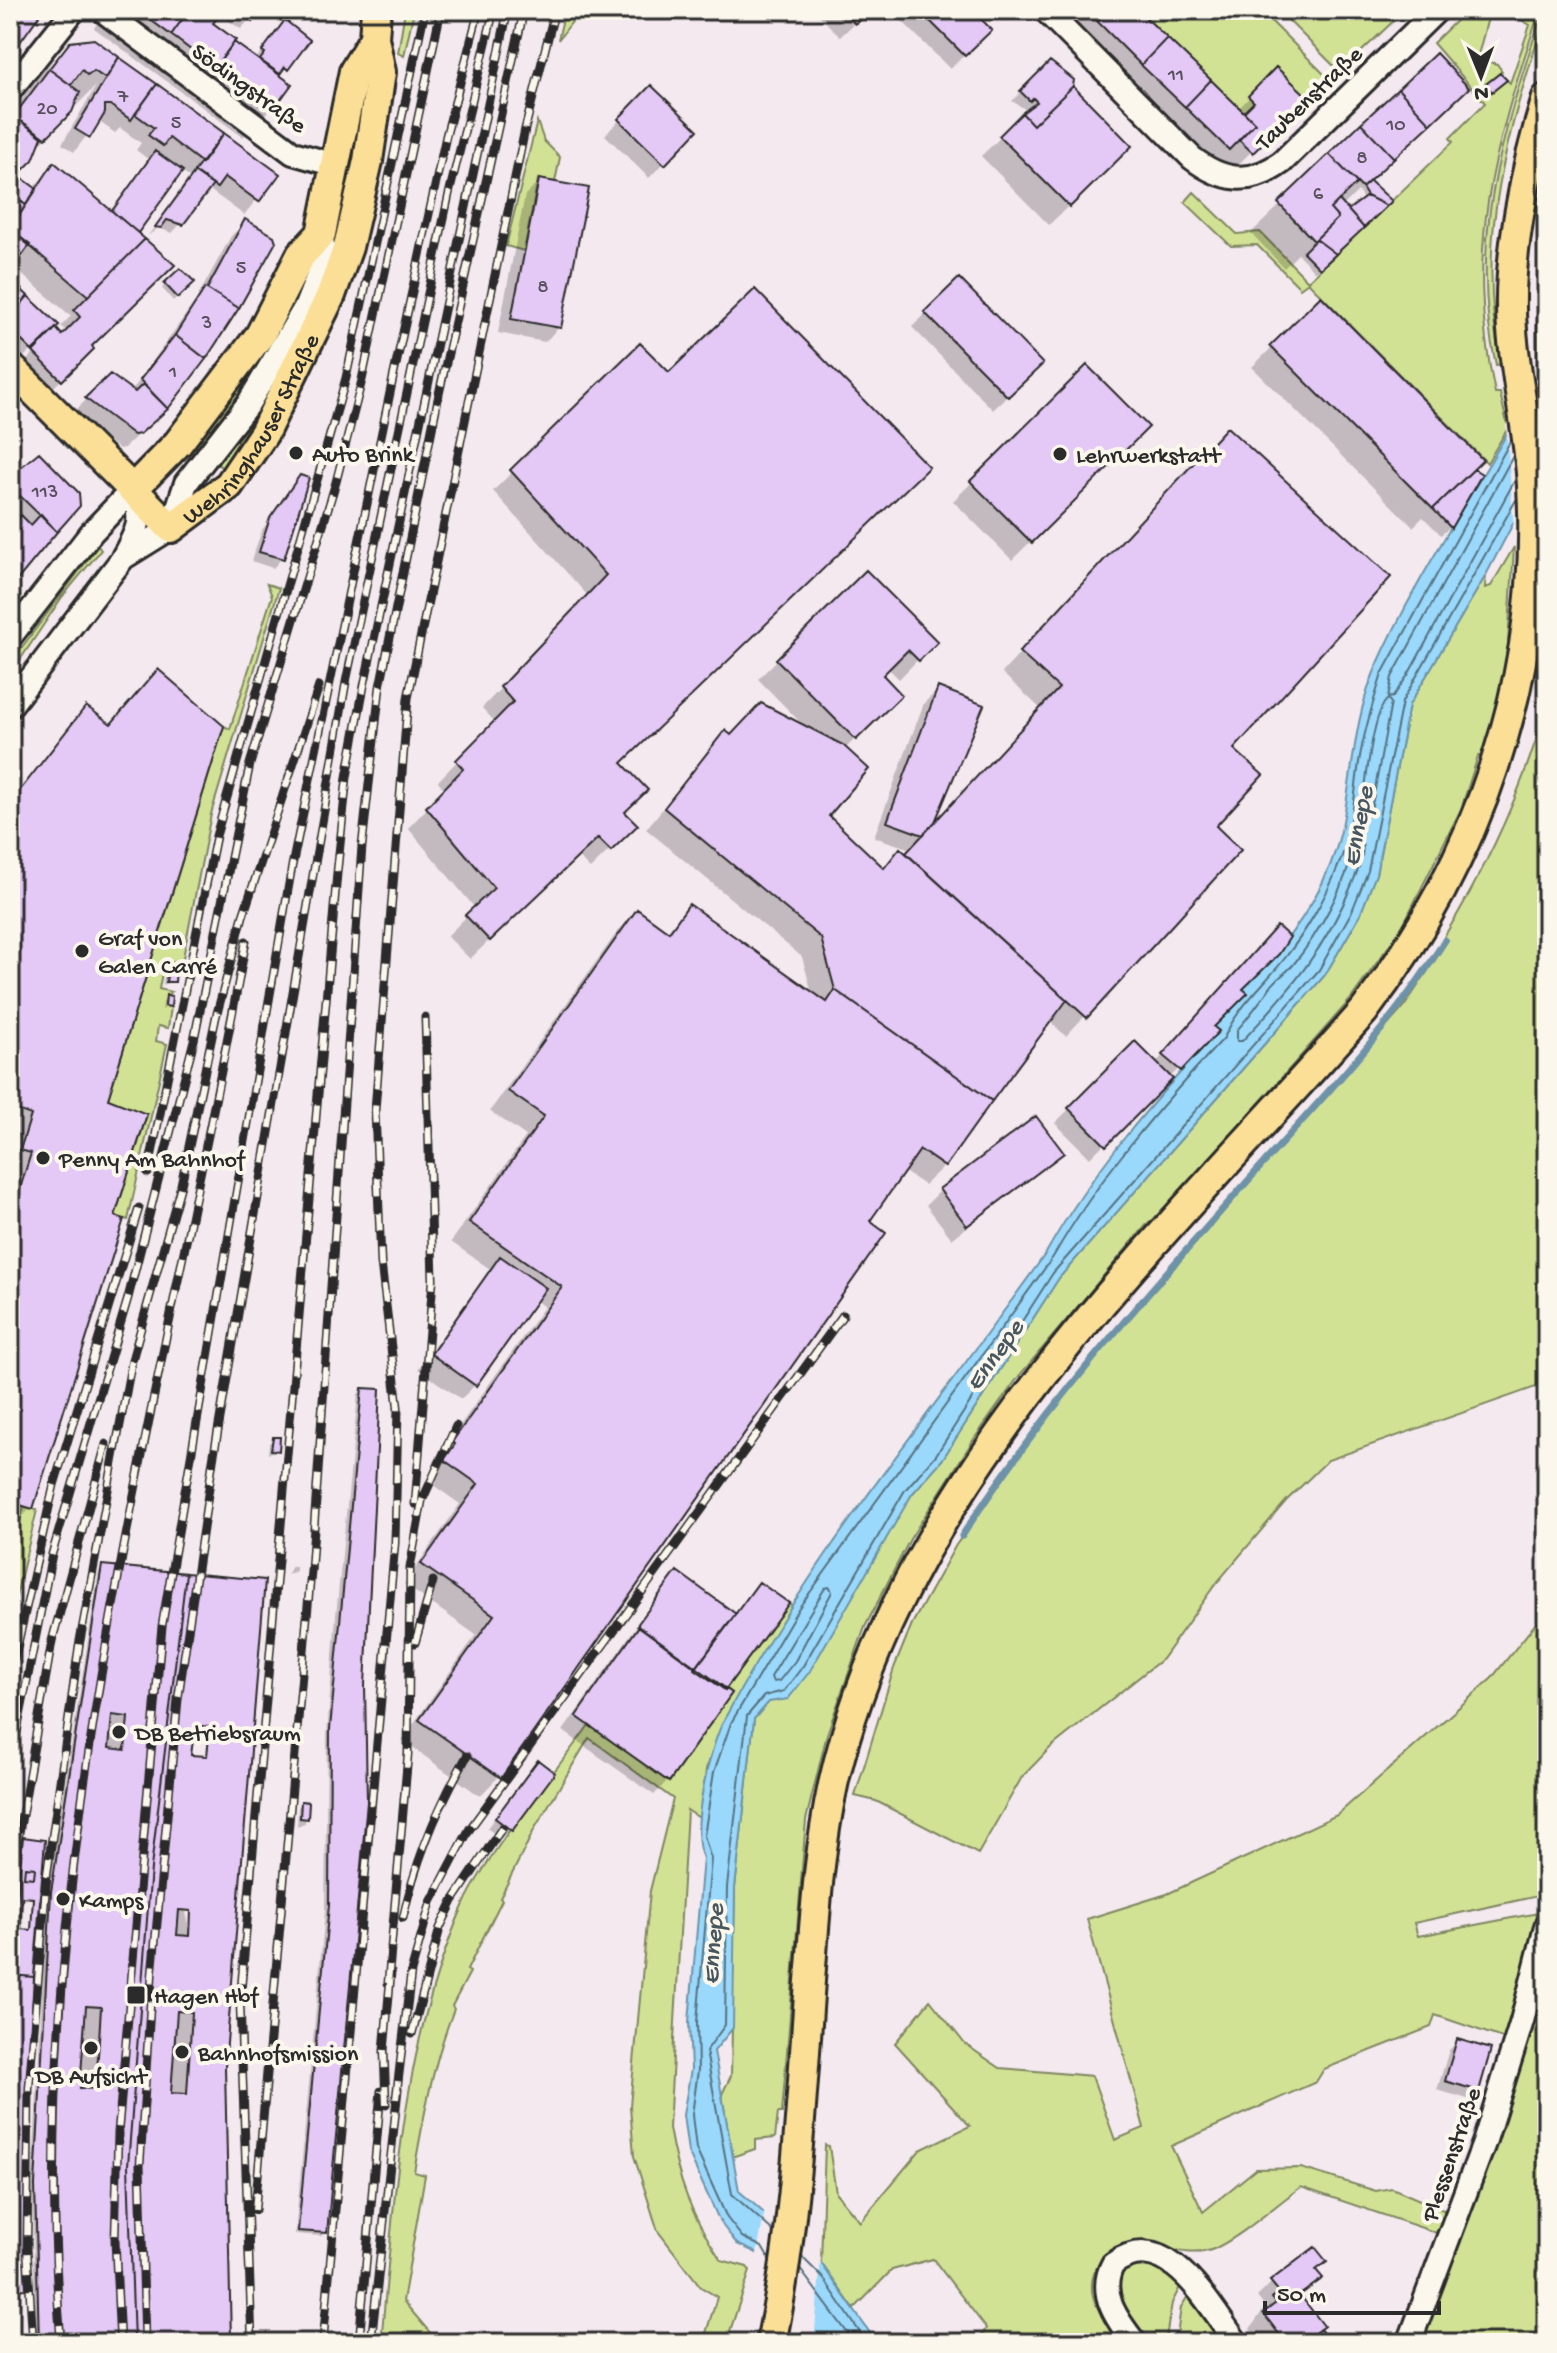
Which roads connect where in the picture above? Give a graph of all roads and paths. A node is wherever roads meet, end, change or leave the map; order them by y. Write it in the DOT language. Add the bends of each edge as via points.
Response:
graph roads {
  1 [pos="74,10"];
  2 [pos="102,10"];
  3 [pos="1045,10"];
  4 [pos="1437,10"];
  5 [pos="375,24"];
  6 [pos="10,90"];
  7 [pos="1547,98"];
  8 [pos="335,165"];
  9 [pos="321,234"];
  10 [pos="10,367"];
  11 [pos="132,490"];
  12 [pos="171,528"];
  13 [pos="123,558"];
  14 [pos="10,637"];
  15 [pos="10,706"];
  16 [pos="1547,1923"];
  17 [pos="771,2343"];
  18 [pos="1135,2343"];
  19 [pos="1237,2343"];
  20 [pos="1409,2343"];
  1 -- 6 [label="street"];
  2 -- 8 [label="street, Södingstraße" via="293,153"];
  3 -- 4 [label="street, Taubenstraße" via="1192,158 1221,176 1244,179 1282,162"];
  5 -- 8 [label="main road, Wehringhauser Straße" via="354,71"];
  5 -- 12 [label="main road, Wehringhauser Straße" via="381,72 368,161 348,247 319,326 264,433 229,485"];
  7 -- 17 [label="main road" via="1526,177 1511,306 1532,488 1531,585 1519,680 1485,796 1417,935 1364,1011 1077,1333 963,1489 896,1605 866,1673 825,1825 793,2209"];
  8 -- 9 [label="main road, Wehringhauser Straße"];
  9 -- 11 [label="main road, Wehringhauser Straße" via="301,255 260,335 178,443"];
  9 -- 12 [label="street, Wehringhauser Straße" via="325,258 306,306 248,404 186,483"];
  10 -- 11 [label="main road"];
  11 -- 12 [label="main road"];
  11 -- 13 [label="street" via="141,512"];
  11 -- 14 [label="street"];
  12 -- 13 [label="street"];
  13 -- 15 [label="street"];
  16 -- 20 [label="street, Plessenstraße" via="1484,2143"];
  18 -- 19 [label="street" via="1112,2310 1106,2282 1113,2264 1133,2253 1164,2257 1179,2267"];
}
